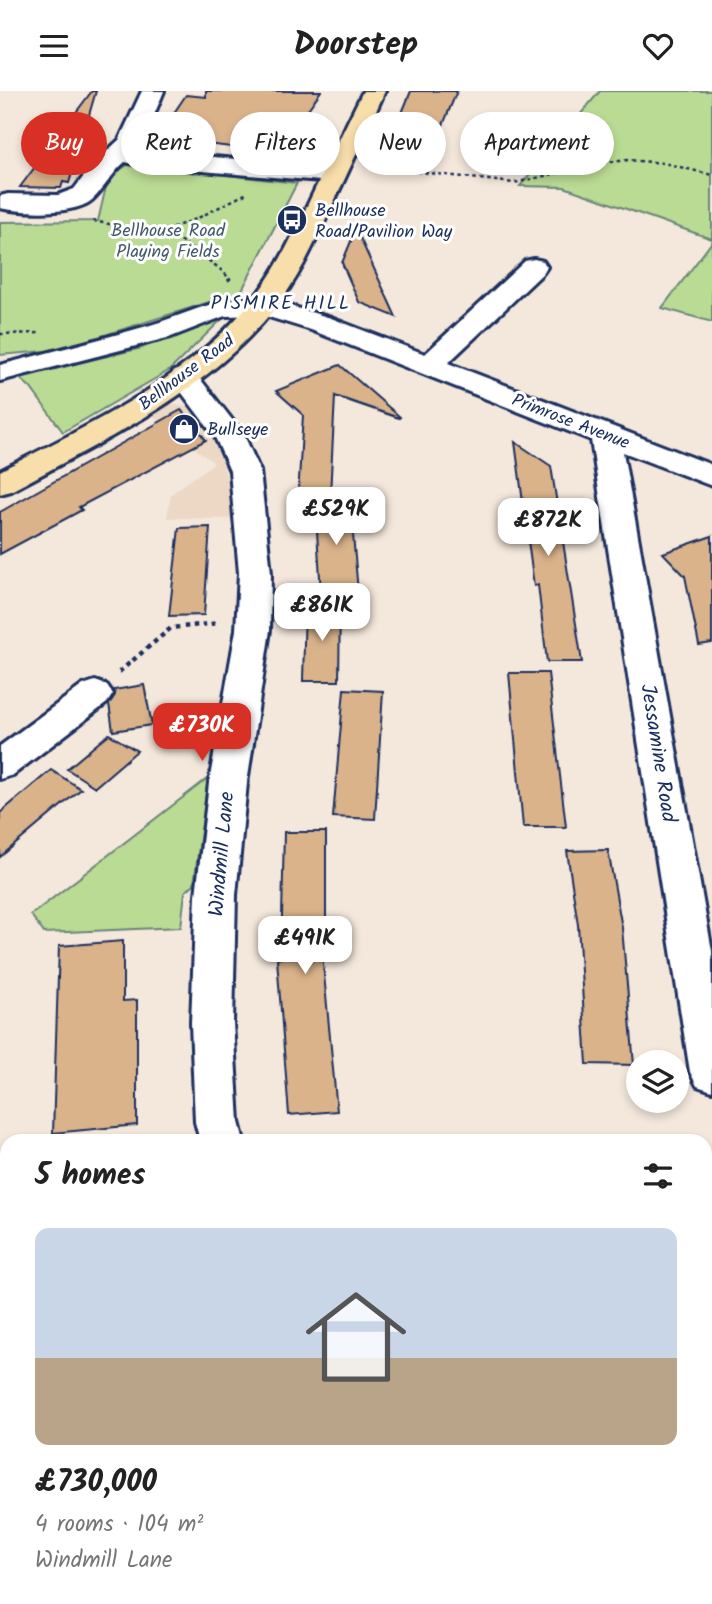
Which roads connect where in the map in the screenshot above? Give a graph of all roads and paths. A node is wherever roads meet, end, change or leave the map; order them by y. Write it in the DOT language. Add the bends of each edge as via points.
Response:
graph roads {
  1 [pos="152,91"];
  2 [pos="374,91"];
  3 [pos="120,154"];
  4 [pos="340,161"];
  5 [pos="230,166"];
  6 [pos="340,169"];
  7 [pos="286,175"];
  8 [pos="333,175"];
  9 [pos="712,175"];
  10 [pos="8,202"];
  11 [pos="83,221"];
  12 [pos="165,230"];
  13 [pos="534,267"];
  14 [pos="220,286"];
  15 [pos="263,307"];
  16 [pos="52,332"];
  17 [pos="0,334"];
  18 [pos="430,365"];
  19 [pos="4,373"];
  20 [pos="184,377"];
  21 [pos="606,435"];
  22 [pos="712,476"];
  23 [pos="0,484"];
  24 [pos="253,630"];
  25 [pos="95,694"];
  26 [pos="0,765"];
  27 [pos="712,1072"];
  28 [pos="221,1134"];
  1 -- 3 [label="street" via="145,114"];
  2 -- 4 [label="main road, Bellhouse Road"];
  3 -- 5 [label="street"];
  3 -- 10 [label="street" via="76,199"];
  6 -- 9 [label="path" via="514,183 616,161 659,161"];
  7 -- 12 [label="path"];
  8 -- 15 [label="main road, Bellhouse Road" via="292,263"];
  11 -- 12 [label="path"];
  12 -- 14 [label="path" via="226,271 230,279"];
  13 -- 18 [label="street"];
  15 -- 18 [label="street, Primrose Avenue"];
  15 -- 19 [label="street, Primrose Avenue" via="221,308 160,331"];
  15 -- 20 [label="main road, Bellhouse Road"];
  16 -- 17 [label="path"];
  18 -- 21 [label="street, Primrose Avenue"];
  20 -- 23 [label="main road, Bellhouse Road" via="133,412"];
  20 -- 24 [label="street, Windmill Lane" via="229,435 245,471 255,573"];
  21 -- 22 [label="street, Primrose Avenue" via="671,446"];
  21 -- 27 [label="street, Jessamine Road"];
  24 -- 25 [label="path" via="226,622 171,628"];
  24 -- 28 [label="street, Windmill Lane" via="228,783 216,895 212,1023"];
  25 -- 26 [label="street"];
}
